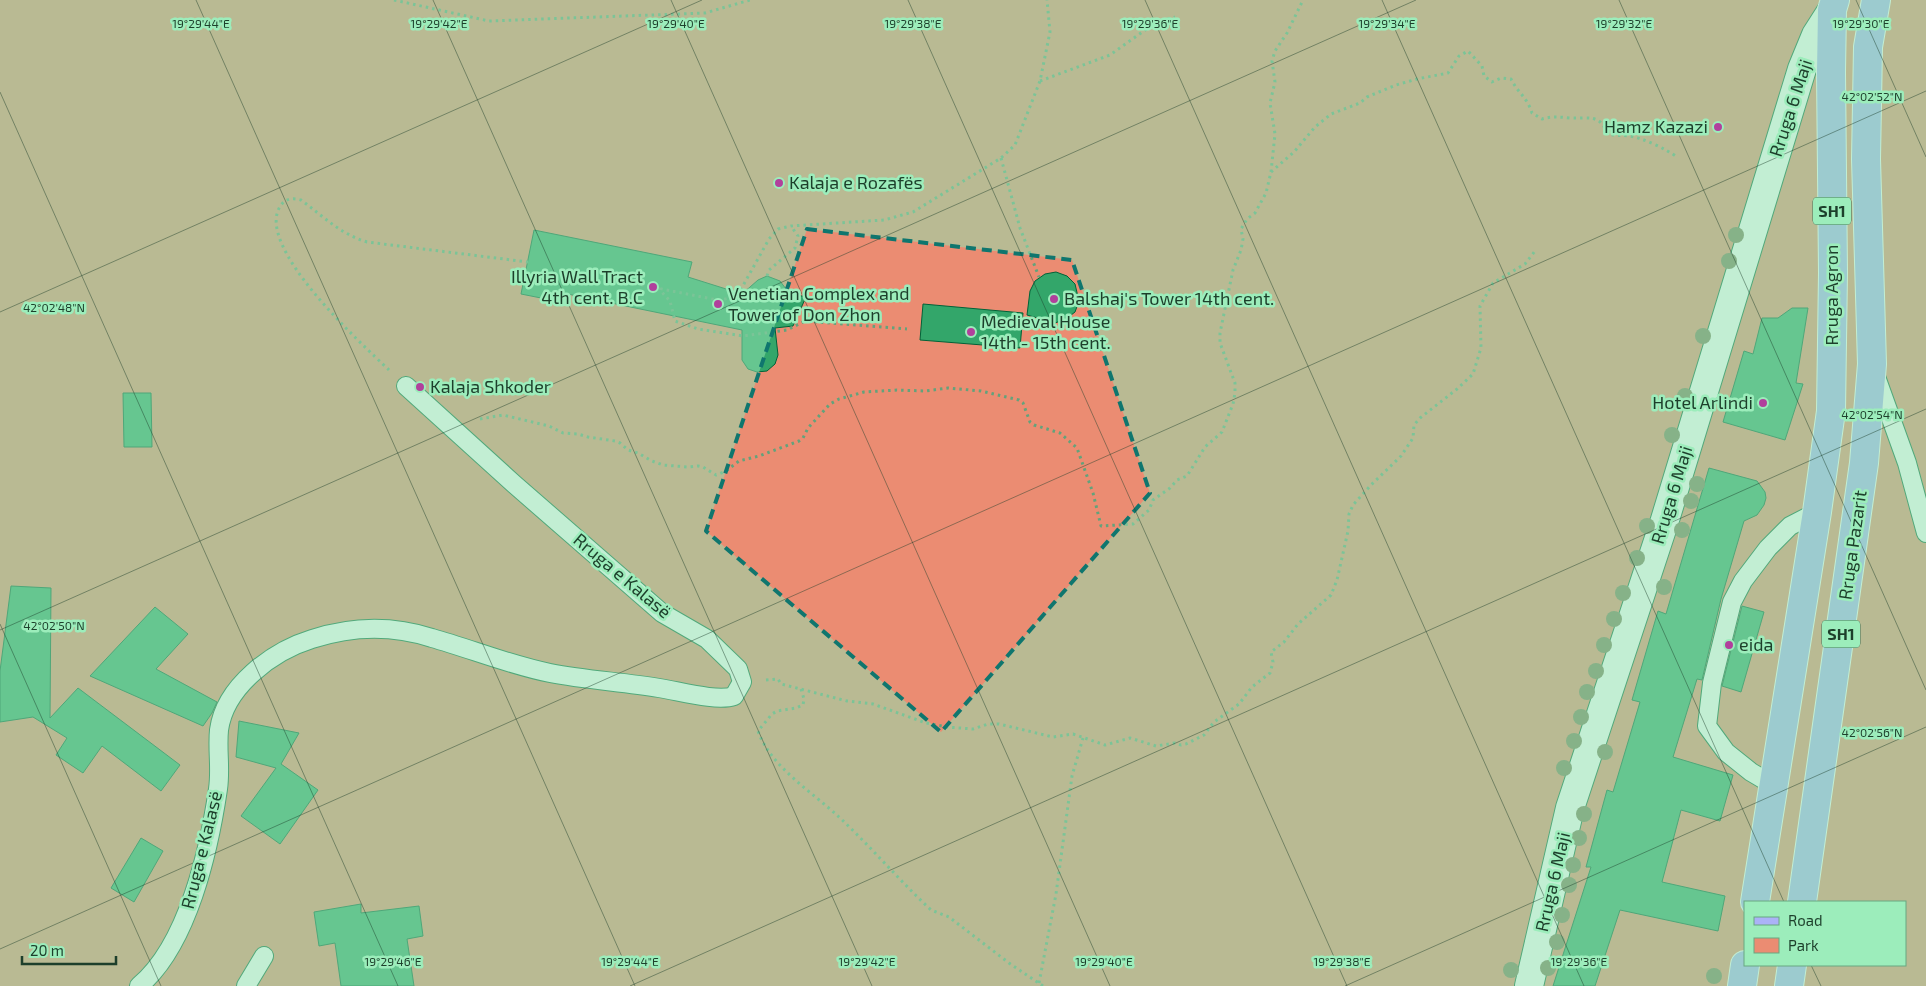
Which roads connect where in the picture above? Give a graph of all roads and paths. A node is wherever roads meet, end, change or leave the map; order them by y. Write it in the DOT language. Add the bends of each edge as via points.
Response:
graph roads {
  1 [pos="394,0"];
  2 [pos="750,0"];
  3 [pos="1048,0"];
  4 [pos="1303,0"];
  5 [pos="1876,0"];
  6 [pos="1834,5"];
  7 [pos="1175,17"];
  8 [pos="1040,81"];
  9 [pos="1677,157"];
  10 [pos="1001,158"];
  11 [pos="1271,172"];
  12 [pos="791,226"];
  13 [pos="1535,252"];
  14 [pos="528,262"];
  15 [pos="767,276"];
  16 [pos="1039,277"];
  17 [pos="622,281"];
  18 [pos="657,288"];
  19 [pos="907,329"];
  20 [pos="1872,364"];
  21 [pos="406,386"];
  22 [pos="450,426"];
  23 [pos="1817,512"];
  24 [pos="1926,533"];
  25 [pos="742,682"];
  26 [pos="802,689"];
  27 [pos="1083,738"];
  28 [pos="1773,785"];
  29 [pos="1755,901"];
  30 [pos="1802,901"];
  31 [pos="264,956"];
  32 [pos="1745,966"];
  33 [pos="1792,966"];
  34 [pos="1039,983"];
  35 [pos="139,986"];
  36 [pos="246,986"];
  37 [pos="1043,986"];
  38 [pos="1529,986"];
  39 [pos="1742,986"];
  40 [pos="1789,986"];
  1 -- 2 [label="path" via="489,21 705,13"];
  3 -- 8 [label="path" via="1050,32"];
  4 -- 11 [label="path" via="1272,61 1275,82 1270,103 1275,134"];
  5 -- 20 [label="main road, Rruga Agron / SH1" via="1868,47 1866,159"];
  6 -- 23 [label="main road, Rruga Agron / SH1" via="1831,411"];
  6 -- 38 [label="street, Rruga 6 Maji" via="1802,69 1664,523 1573,800"];
  7 -- 8 [label="path" via="1155,23 1110,56"];
  8 -- 10 [label="path" via="1015,145"];
  9 -- 11 [label="path" via="1639,139 1608,134 1604,124 1594,118 1552,116 1542,119 1532,113 1524,94 1511,79 1501,78 1492,82 1484,76 1482,66 1468,51 1459,56 1448,73 1396,85 1331,114"];
  10 -- 12 [label="path" via="913,212 884,220"];
  10 -- 16 [label="path" via="1020,228"];
  11 -- 22 [label="path" via="1261,203 1241,229 1241,250 1221,322 1220,343 1235,383 1233,404 1222,432 1205,447 1186,476 1176,480 1153,500 1148,510 1133,524 1101,526 1077,448 1060,433 1030,422 1019,400 976,390 880,391 849,396 834,401 826,408 799,441 739,461 716,475 698,466 662,465 615,441 563,433 503,415"];
  12 -- 15 [label="path" via="798,236 795,248 768,270"];
  12 -- 18 [label="path" via="778,229 769,239 734,296 717,300"];
  13 -- 27 [label="path" via="1525,264 1494,283 1480,306 1480,348 1473,374 1420,418 1414,425 1413,438 1401,456 1353,505 1334,591 1271,652 1270,673 1252,686 1239,704 1214,722 1204,735 1186,744 1156,746 1130,738 1106,744"];
  14 -- 21 [label="path" via="367,242 335,227 302,200 296,198 284,202 277,214 277,231 296,269 330,312"];
  17 -- 18 [label="path"];
  18 -- 19 [label="path" via="670,301 675,321 742,336 787,330 805,321"];
  20 -- 24 [label="lane" via="1907,462"];
  20 -- 30 [label="main road, Rruga Pazarit / SH1" via="1864,463"];
  21 -- 22 [label="lane, Rruga e Kalasë"];
  22 -- 25 [label="lane, Rruga e Kalasë" via="662,613 707,639 738,669"];
  23 -- 28 [label="main road, SH1"];
  23 -- 28 [label="lane" via="1790,526 1743,581 1732,602 1712,683 1707,726 1726,752"];
  25 -- 26 [label="path" via="778,679 781,684"];
  25 -- 35 [label="lane, Rruga e Kalasë" via="734,696 721,698 550,673 413,632 381,628 328,634 286,649 251,674 226,710 220,727 220,768 215,807 189,905 171,949"];
  26 -- 27 [label="path" via="846,701 873,704 947,727 973,729 999,724 1053,737 1073,734"];
  26 -- 34 [label="path" via="802,705 777,711 758,731 762,742 790,776 838,816 932,910 949,917"];
  27 -- 34 [label="path" via="1072,776 1056,894"];
  28 -- 29 [label="main road, SH1"];
  31 -- 36 [label="lane"];
  32 -- 39 [label="main road"];
  33 -- 40 [label="main road"];
  34 -- 37 [label="path"];
}
